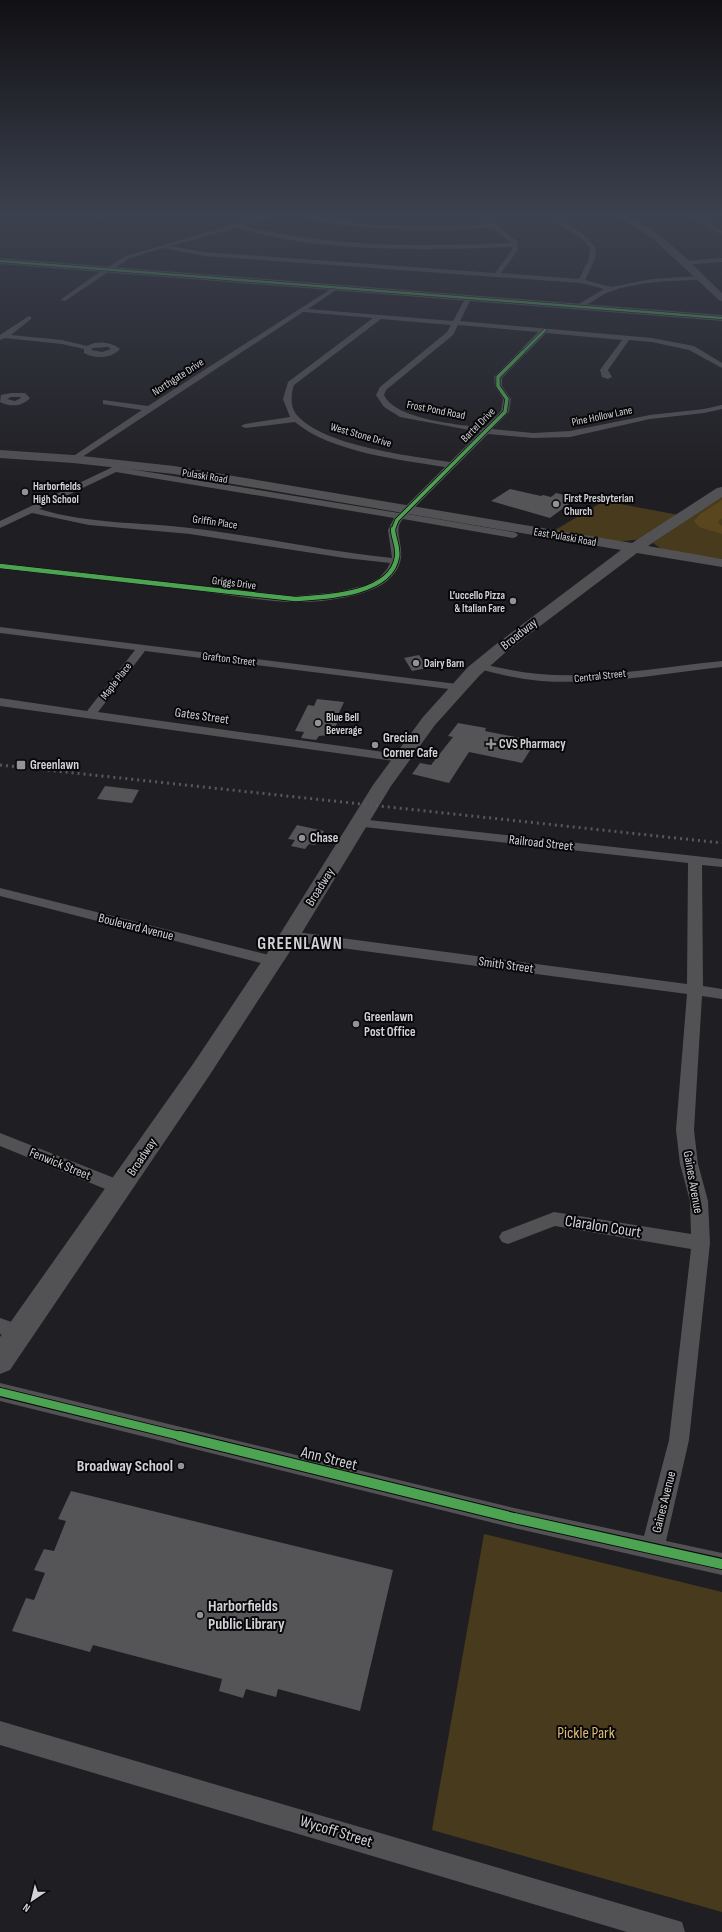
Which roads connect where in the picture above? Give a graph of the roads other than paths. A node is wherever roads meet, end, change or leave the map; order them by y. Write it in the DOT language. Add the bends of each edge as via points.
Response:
graph roads {
  1 [pos="307,306"];
  2 [pos="465,306"];
  3 [pos="581,306"];
  4 [pos="301,310"];
  5 [pos="379,317"];
  6 [pos="29,318"];
  7 [pos="722,318"];
  8 [pos="457,322"];
  9 [pos="545,330"];
  10 [pos="2,337"];
  11 [pos="627,338"];
  12 [pos="88,348"];
  13 [pos="722,366"];
  14 [pos="608,377"];
  15 [pos="106,402"];
  16 [pos="10,403"];
  17 [pos="722,407"];
  18 [pos="0,409"];
  19 [pos="149,409"];
  20 [pos="297,419"];
  21 [pos="245,426"];
  22 [pos="486,430"];
  23 [pos="0,454"];
  24 [pos="73,459"];
  25 [pos="452,465"];
  26 [pos="120,467"];
  27 [pos="722,491"];
  28 [pos="31,510"];
  29 [pos="404,513"];
  30 [pos="0,525"];
  31 [pos="513,535"];
  32 [pos="633,549"];
  33 [pos="397,561"];
  34 [pos="722,563"];
  35 [pos="0,566"];
  36 [pos="0,630"];
  37 [pos="142,648"];
  38 [pos="722,664"];
  39 [pos="479,666"];
  40 [pos="457,688"];
  41 [pos="0,702"];
  42 [pos="90,714"];
  43 [pos="401,758"];
  44 [pos="360,823"];
  45 [pos="695,860"];
  46 [pos="722,863"];
  47 [pos="0,892"];
  48 [pos="289,936"];
  49 [pos="273,961"];
  50 [pos="695,990"];
  51 [pos="722,994"];
  52 [pos="0,1139"];
  53 [pos="121,1188"];
  54 [pos="508,1237"];
  55 [pos="701,1243"];
  56 [pos="10,1329"];
  57 [pos="0,1361"];
  58 [pos="0,1392"];
  59 [pos="653,1548"];
  60 [pos="722,1564"];
  61 [pos="0,1733"];
  62 [pos="672,1932"];
  1 -- 4 [label="street, Northgate Drive"];
  2 -- 8 [label="street, Frost Pond Road"];
  3 -- 7 [label="main road"];
  4 -- 5 [label="street"];
  4 -- 19 [label="street, Northgate Drive"];
  5 -- 8 [label="street"];
  5 -- 20 [label="street, West Stone Drive" via="291,384 286,400"];
  6 -- 10 [label="street"];
  8 -- 9 [label="street"];
  8 -- 22 [label="street, Frost Pond Road" via="450,333 390,382 380,395 383,403 390,409 408,417"];
  9 -- 11 [label="street"];
  9 -- 22 [label="street, Bartel Drive" via="498,377 498,387 508,399 508,405 505,412"];
  10 -- 12 [label="street" via="62,342"];
  11 -- 13 [label="street" via="682,345 704,354"];
  11 -- 14 [label="street" via="604,370"];
  15 -- 19 [label="street"];
  16 -- 18 [label="street"];
  17 -- 22 [label="street, Pine Hollow Lane" via="695,413 652,417 568,434 521,435"];
  19 -- 24 [label="street, Northgate Drive"];
  20 -- 21 [label="street"];
  20 -- 25 [label="street, West Stone Drive" via="319,434 352,446"];
  22 -- 25 [label="street, Bartel Drive"];
  23 -- 24 [label="main road, Pulaski Road"];
  24 -- 26 [label="main road, Pulaski Road"];
  25 -- 29 [label="street, Bartel Drive"];
  26 -- 28 [label="street"];
  26 -- 29 [label="main road, Pulaski Road" via="174,470"];
  27 -- 32 [label="main road, Broadway"];
  28 -- 30 [label="street"];
  28 -- 33 [label="street, Griffin Place" via="66,519 204,533 333,555"];
  29 -- 31 [label="street"];
  29 -- 32 [label="main road, East Pulaski Road"];
  29 -- 33 [label="street" via="394,525 393,531"];
  32 -- 34 [label="main road, East Pulaski Road"];
  32 -- 39 [label="main road, Broadway" via="534,621"];
  33 -- 35 [label="street, Griggs Drive" via="390,573 377,583 355,592 330,597 295,599"];
  36 -- 37 [label="street, Grafton Street"];
  37 -- 40 [label="street, Grafton Street"];
  37 -- 42 [label="street, Maple Place"];
  38 -- 39 [label="street, Central Street" via="564,680 522,676"];
  39 -- 40 [label="main road, Broadway"];
  40 -- 43 [label="main road, Broadway"];
  41 -- 42 [label="street, Gates Street"];
  42 -- 43 [label="street, Gates Street"];
  43 -- 44 [label="main road, Broadway"];
  44 -- 45 [label="street, Railroad Street"];
  44 -- 48 [label="main road, Broadway"];
  45 -- 46 [label="street, Railroad Street"];
  45 -- 50 [label="street, Gaines Avenue"];
  47 -- 49 [label="street, Boulevard Avenue"];
  48 -- 49 [label="main road, Broadway"];
  48 -- 50 [label="street, Smith Street"];
  49 -- 53 [label="main road, Broadway"];
  50 -- 51 [label="street, Smith Street"];
  50 -- 55 [label="street, Gaines Avenue" via="685,1130 689,1164 699,1201"];
  52 -- 53 [label="street, Fenwick Street"];
  53 -- 56 [label="main road, Broadway"];
  54 -- 55 [label="street, Claralon Court" via="554,1219"];
  55 -- 59 [label="street, Gaines Avenue" via="680,1440"];
  56 -- 57 [label="main road, Broadway"];
  58 -- 59 [label="street, Ann Street" via="507,1517"];
  59 -- 60 [label="street, Ann Street"];
  61 -- 62 [label="street, Wycoff Street"];
}
